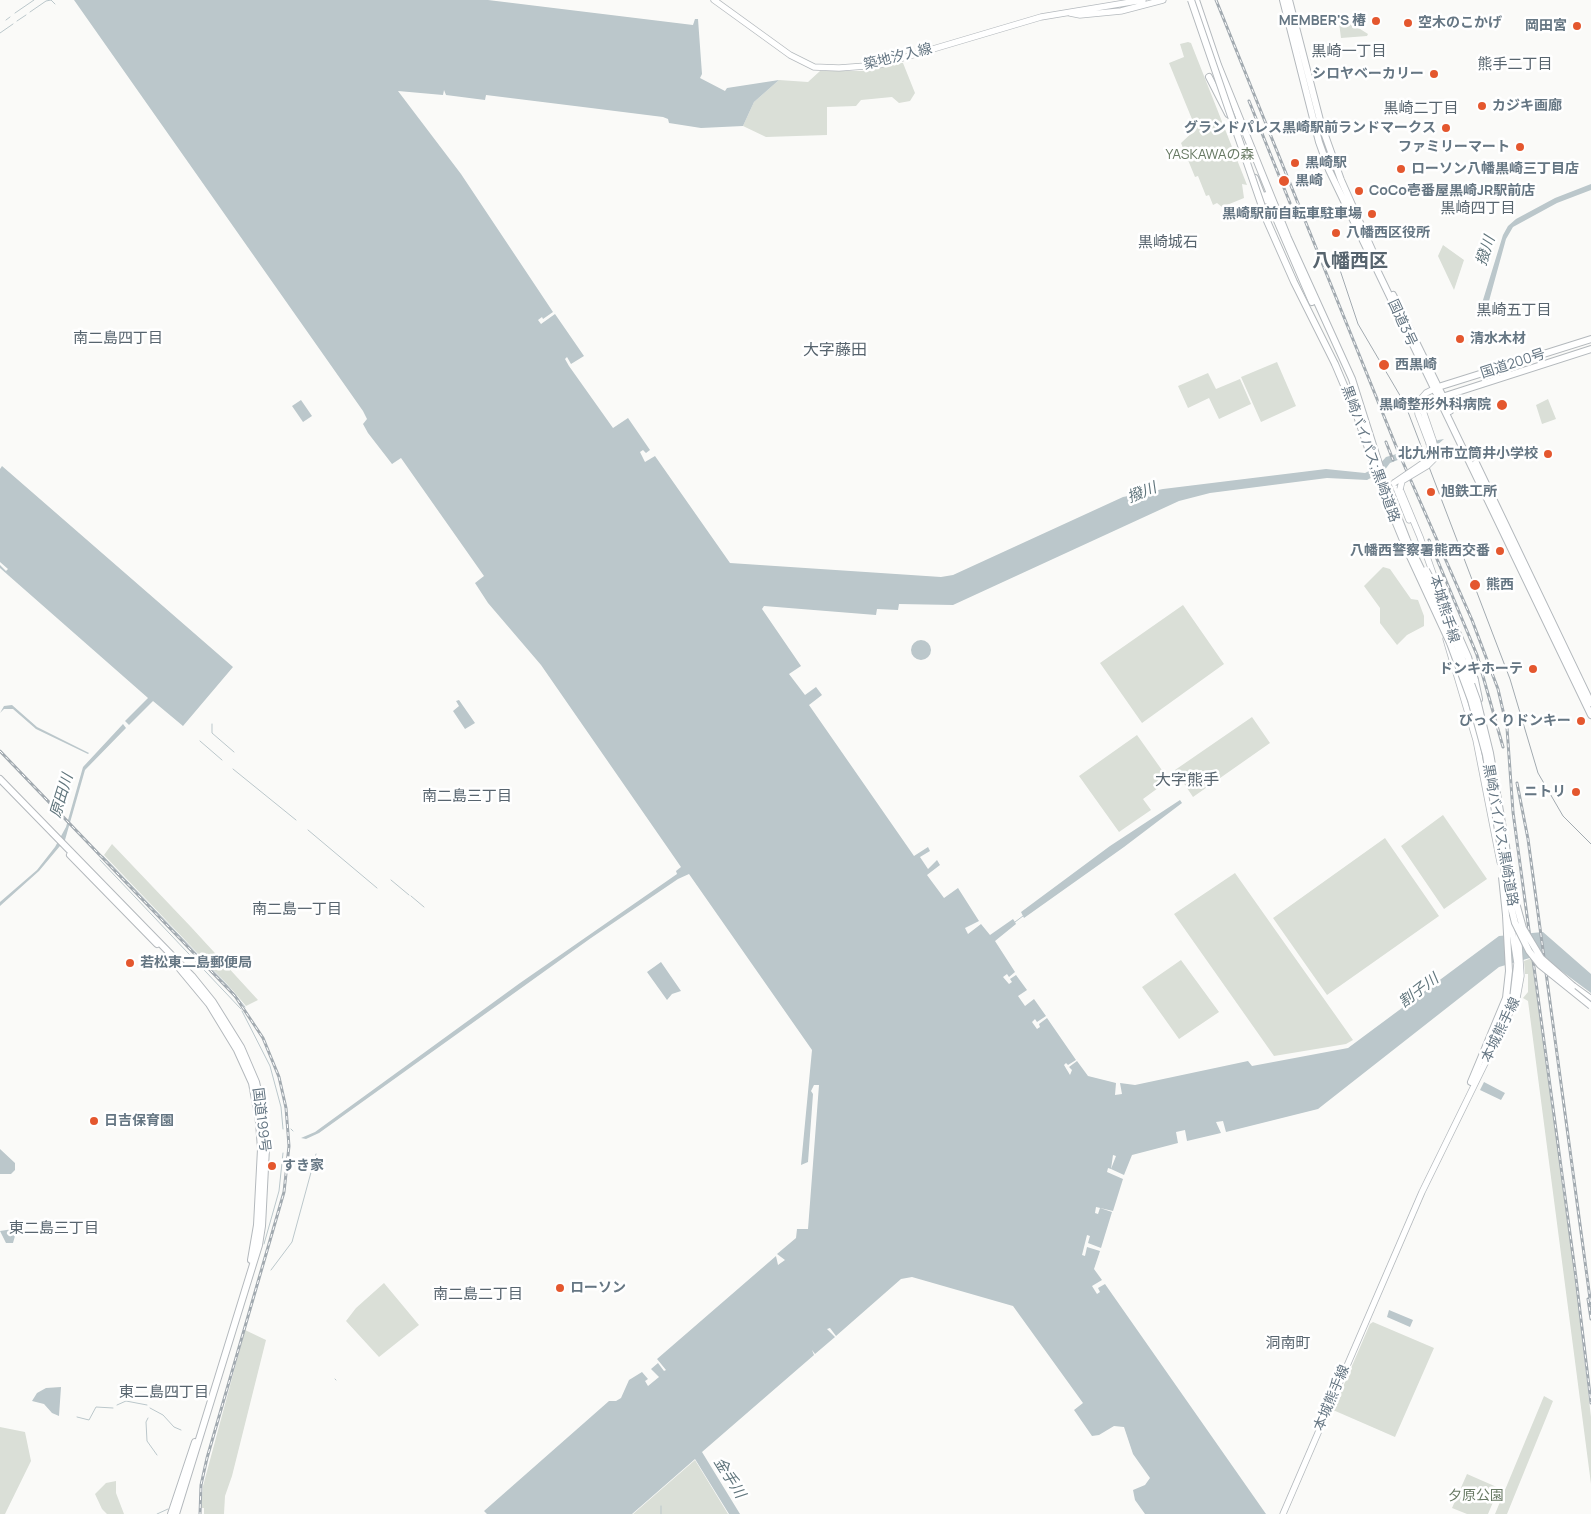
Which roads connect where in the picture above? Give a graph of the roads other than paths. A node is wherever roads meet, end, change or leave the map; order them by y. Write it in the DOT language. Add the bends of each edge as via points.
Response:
graph roads {
  1 [pos="714,0"];
  2 [pos="1143,0"];
  3 [pos="1163,0"];
  4 [pos="1191,0"];
  5 [pos="1196,0"];
  6 [pos="1283,0"];
  7 [pos="1289,0"];
  8 [pos="1068,12"];
  9 [pos="1209,77"];
  10 [pos="1226,96"];
  11 [pos="1238,131"];
  12 [pos="1591,339"];
  13 [pos="1327,346"];
  14 [pos="1591,349"];
  15 [pos="1352,379"];
  16 [pos="1437,388"];
  17 [pos="1442,397"];
  18 [pos="1431,442"];
  19 [pos="1402,481"];
  20 [pos="1394,482"];
  21 [pos="1400,489"];
  22 [pos="1396,512"];
  23 [pos="1418,538"];
  24 [pos="1591,704"];
  25 [pos="1591,715"];
  26 [pos="1481,727"];
  27 [pos="0,779"];
  28 [pos="0,784"];
  29 [pos="1493,794"];
  30 [pos="1515,934"];
  31 [pos="1519,963"];
  32 [pos="1591,999"];
  33 [pos="1591,1006"];
  34 [pos="1471,1082"];
  35 [pos="171,1514"];
  36 [pos="176,1514"];
  37 [pos="1279,1514"];
  38 [pos="1283,1514"];
  1 -- 8 [label="main road, 築地汐入線" via="790,55 814,66 839,68 879,65"];
  2 -- 8 [label="main road, 築地汐入線"];
  3 -- 8 [label="main road, 築地汐入線" via="1120,11 1080,15"];
  4 -- 13 [label="highway, 黒崎バイパス;黒崎道路, bridge" via="1268,221 1294,282"];
  5 -- 15 [label="highway, 黒崎バイパス;黒崎道路" via="1218,65 1284,230"];
  6 -- 16 [label="highway, 国道3号" via="1329,170"];
  7 -- 16 [label="highway, 国道3号" via="1322,124 1341,180"];
  9 -- 11 [label="highway"];
  10 -- 11 [label="highway"];
  11 -- 13 [label="highway, bridge" via="1273,226"];
  11 -- 15 [label="highway" via="1300,279"];
  12 -- 16 [label="highway, 国道200号"];
  13 -- 29 [label="highway, 黒崎バイパス;黒崎道路, bridge" via="1358,416 1394,518 1461,670 1478,722"];
  14 -- 17 [label="highway, 国道200号"];
  15 -- 22 [label="highway, 黒崎バイパス;黒崎道路, bridge"];
  16 -- 17 [label="highway, 国道3号"];
  16 -- 18 [label="main road" via="1417,403 1418,414"];
  17 -- 18 [label="main road" via="1429,400 1422,408"];
  17 -- 24 [label="highway, 国道3号"];
  17 -- 25 [label="highway, 国道3号"];
  18 -- 19 [label="main road, bridge" via="1436,452 1433,462"];
  18 -- 20 [label="main road, bridge" via="1429,459"];
  19 -- 20 [label="main road, bridge"];
  19 -- 21 [label="main road, bridge"];
  20 -- 21 [label="main road, 本城熊手線, bridge"];
  20 -- 23 [label="main road, 本城熊手線"];
  21 -- 23 [label="main road, 本城熊手線"];
  22 -- 26 [label="highway, bridge" via="1468,656 1475,680"];
  22 -- 32 [label="highway, 黒崎バイパス;黒崎道路, bridge" via="1455,639 1477,700 1523,928 1548,965"];
  23 -- 26 [label="main road, 本城熊手線"];
  23 -- 30 [label="main road, 本城熊手線" via="1476,740"];
  26 -- 30 [label="main road, 本城熊手線" via="1496,801"];
  27 -- 36 [label="highway, 国道199号" via="192,976 213,1002 256,1082 266,1148 259,1245"];
  28 -- 35 [label="highway, 国道199号" via="189,979 209,1004 237,1050 252,1083 261,1148 257,1225 251,1260"];
  29 -- 33 [label="highway, 黒崎バイパス;黒崎道路, bridge" via="1509,899 1520,933 1540,965"];
  29 -- 34 [label="highway, bridge" via="1509,971 1506,998"];
  30 -- 31 [label="main road, 本城熊手線"];
  31 -- 34 [label="main road, 本城熊手線" via="1513,997"];
  31 -- 38 [label="main road, 本城熊手線" via="1521,986 1517,998 1422,1192"];
  34 -- 37 [label="main road, 本城熊手線" via="1419,1190"];
}
